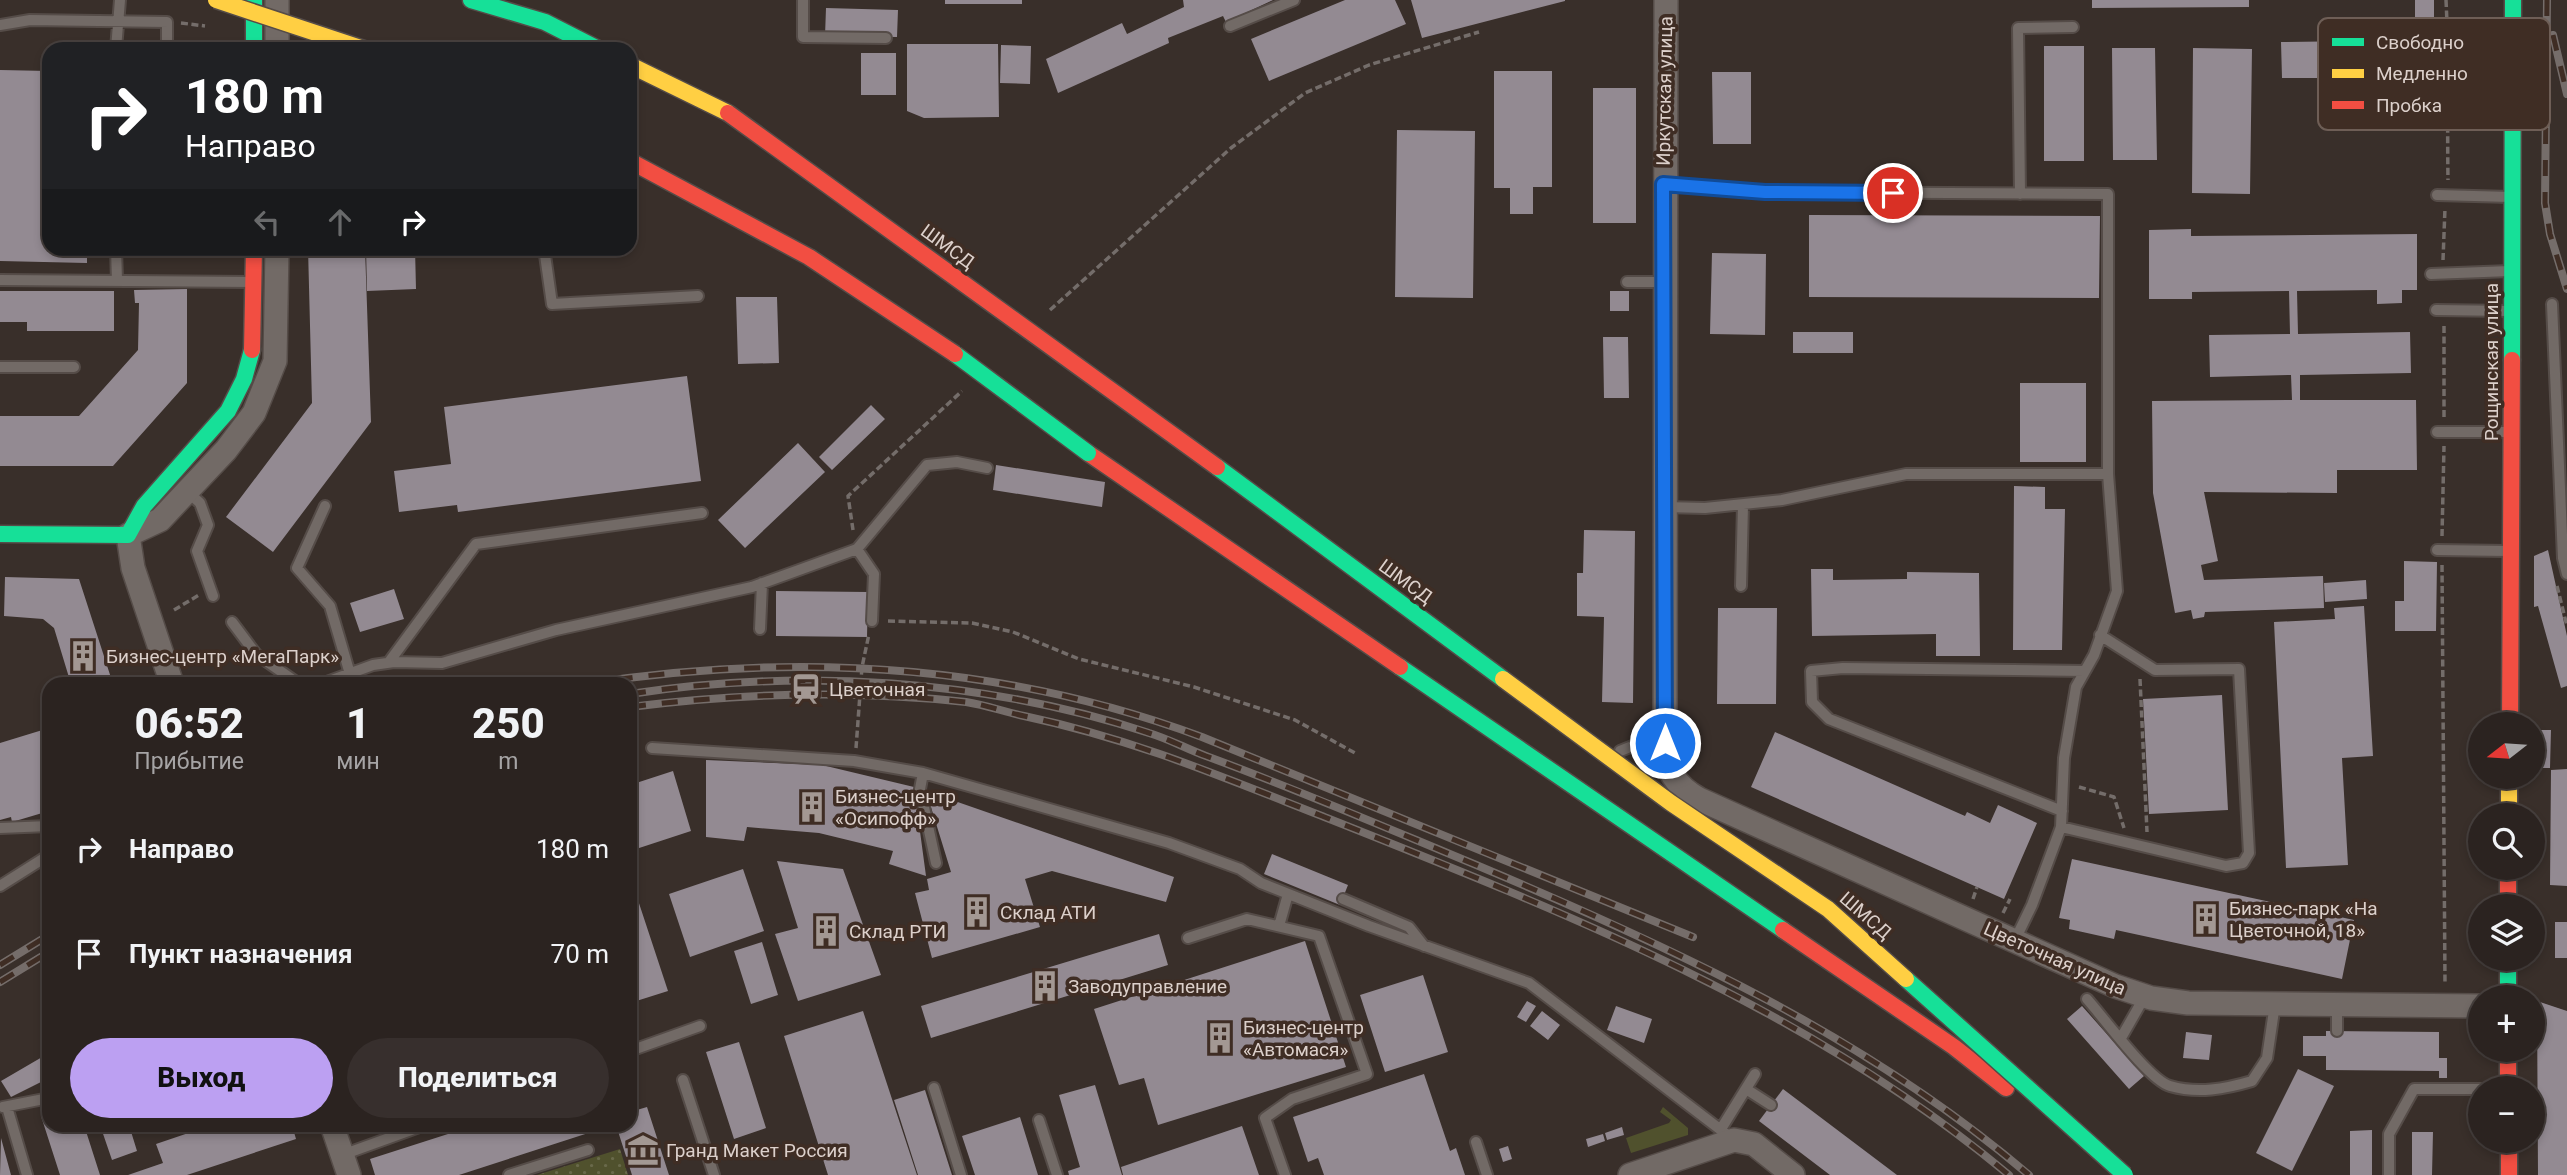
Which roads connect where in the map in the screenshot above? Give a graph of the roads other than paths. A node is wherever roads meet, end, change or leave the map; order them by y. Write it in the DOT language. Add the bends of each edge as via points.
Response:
graph roads {
  1 [pos="120,0"];
  2 [pos="216,0"];
  3 [pos="254,0"];
  4 [pos="276,0"];
  5 [pos="471,0"];
  6 [pos="505,0"];
  7 [pos="803,0"];
  8 [pos="1293,0"];
  9 [pos="1666,0"];
  10 [pos="2513,0"];
  11 [pos="2513,18"];
  12 [pos="118,21"];
  13 [pos="545,22"];
  14 [pos="0,25"];
  15 [pos="1230,26"];
  16 [pos="2073,27"];
  17 [pos="886,38"];
  18 [pos="116,42"];
  19 [pos="167,42"];
  20 [pos="254,42"];
  21 [pos="277,42"];
  22 [pos="343,42"];
  23 [pos="584,42"];
  24 [pos="637,68"];
  25 [pos="2512,130"];
  26 [pos="637,165"];
  27 [pos="1663,184"];
  28 [pos="2020,194"];
  29 [pos="2437,195"];
  30 [pos="2512,197"];
  31 [pos="116,256"];
  32 [pos="257,256"];
  33 [pos="274,256"];
  34 [pos="545,256"];
  35 [pos="2512,270"];
  36 [pos="2431,274"];
  37 [pos="0,281"];
  38 [pos="117,281"];
  39 [pos="266,282"];
  40 [pos="1627,282"];
  41 [pos="1663,282"];
  42 [pos="698,296"];
  43 [pos="2553,304"];
  44 [pos="2436,310"];
  45 [pos="2512,311"];
  46 [pos="0,367"];
  47 [pos="74,367"];
  48 [pos="2437,432"];
  49 [pos="2512,432"];
  50 [pos="987,468"];
  51 [pos="2108,474"];
  52 [pos="187,491"];
  53 [pos="1743,505"];
  54 [pos="325,506"];
  55 [pos="1664,508"];
  56 [pos="702,513"];
  57 [pos="0,534"];
  58 [pos="128,535"];
  59 [pos="857,549"];
  60 [pos="2440,550"];
  61 [pos="2511,551"];
  62 [pos="2567,574"];
  63 [pos="762,583"];
  64 [pos="1741,586"];
  65 [pos="211,592"];
  66 [pos="872,621"];
  67 [pos="232,622"];
  68 [pos="760,629"];
  69 [pos="2100,635"];
  70 [pos="389,663"];
  71 [pos="2085,671"];
  72 [pos="350,674"];
  73 [pos="170,677"];
  74 [pos="289,677"];
  75 [pos="341,677"];
  76 [pos="2510,712"];
  77 [pos="1665,743"];
  78 [pos="652,748"];
  79 [pos="1620,751"];
  80 [pos="1669,770"];
  81 [pos="923,773"];
  82 [pos="2062,811"];
  83 [pos="42,826"];
  84 [pos="2061,827"];
  85 [pos="0,828"];
  86 [pos="42,859"];
  87 [pos="936,863"];
  88 [pos="0,886"];
  89 [pos="1289,894"];
  90 [pos="1343,899"];
  91 [pos="1279,926"];
  92 [pos="1188,938"];
  93 [pos="2015,940"];
  94 [pos="1424,946"];
  95 [pos="2145,996"];
  96 [pos="2087,999"];
  97 [pos="2275,1004"];
  98 [pos="2337,1004"];
  99 [pos="2468,1006"];
  100 [pos="700,1026"];
  101 [pos="2337,1031"];
  102 [pos="2121,1038"];
  103 [pos="637,1048"];
  104 [pos="1755,1074"];
  105 [pos="683,1080"];
  106 [pos="934,1088"];
  107 [pos="1746,1089"];
  108 [pos="2468,1089"];
  109 [pos="42,1099"];
  110 [pos="1771,1105"];
  111 [pos="4,1107"];
  112 [pos="1039,1120"];
  113 [pos="334,1132"];
  114 [pos="411,1132"];
  115 [pos="1728,1134"];
  116 [pos="1476,1142"];
  117 [pos="588,1150"];
  118 [pos="2508,1153"];
  119 [pos="346,1165"];
  120 [pos="27,1175"];
  121 [pos="509,1175"];
  122 [pos="714,1175"];
  123 [pos="961,1175"];
  124 [pos="1057,1175"];
  125 [pos="1284,1175"];
  126 [pos="1487,1175"];
  127 [pos="1630,1175"];
  128 [pos="1793,1175"];
  129 [pos="2106,1175"];
  130 [pos="2124,1175"];
  131 [pos="2389,1175"];
  132 [pos="2509,1175"];
  1 -- 12 [label="lane"];
  2 -- 22 [label="main road, bridge"];
  3 -- 20 [label="main road"];
  4 -- 21 [label="street"];
  5 -- 13 [label="main road"];
  6 -- 13 [label="main road"];
  7 -- 17 [label="lane" via="803,37"];
  8 -- 15 [label="lane"];
  9 -- 27 [label="street, Иркутская улица"];
  10 -- 11 [label="main road, Рощинская улица"];
  12 -- 14 [label="lane" via="30,20"];
  12 -- 18 [label="lane"];
  12 -- 19 [label="lane" via="167,22"];
  13 -- 23 [label="main road"];
  16 -- 28 [label="lane" via="2018,28"];
  24 -- 130 [label="main road, ШМСД, bridge" via="728,113 1671,803 1828,909"];
  25 -- 30 [label="main road, Рощинская улица"];
  26 -- 129 [label="main road, bridge" via="809,257 919,327 1088,453 1954,1047"];
  27 -- 28 [label="lane" via="1765,192"];
  27 -- 41 [label="street, Иркутская улица"];
  28 -- 51 [label="lane" via="2108,194"];
  29 -- 30 [label="lane"];
  30 -- 35 [label="main road, Рощинская улица"];
  31 -- 38 [label="lane"];
  32 -- 39 [label="main road"];
  33 -- 39 [label="street"];
  34 -- 42 [label="lane" via="552,304"];
  35 -- 36 [label="lane"];
  35 -- 45 [label="main road, Рощинская улица"];
  37 -- 38 [label="lane"];
  38 -- 39 [label="lane"];
  39 -- 52 [label="street" via="275,361 267,387 241,432"];
  39 -- 58 [label="main road" via="239,391 214,428 144,506"];
  40 -- 41 [label="lane"];
  41 -- 55 [label="street, Иркутская улица"];
  43 -- 62 [label="lane"];
  44 -- 45 [label="lane"];
  45 -- 49 [label="main road, Рощинская улица"];
  46 -- 47 [label="lane"];
  48 -- 49 [label="lane"];
  49 -- 61 [label="main road, Рощинская улица"];
  50 -- 59 [label="lane" via="957,462 927,465"];
  51 -- 53 [label="lane" via="1906,474"];
  51 -- 69 [label="lane" via="2117,591"];
  52 -- 58 [label="street" via="160,520"];
  52 -- 65 [label="lane" via="200,503 208,525 197,551"];
  53 -- 55 [label="lane"];
  53 -- 64 [label="lane"];
  54 -- 72 [label="lane" via="298,569 330,606"];
  55 -- 77 [label="street, Иркутская улица"];
  56 -- 70 [label="lane" via="476,544"];
  57 -- 58 [label="main road"];
  58 -- 73 [label="street" via="133,568"];
  59 -- 63 [label="lane"];
  59 -- 66 [label="lane" via="874,574"];
  60 -- 61 [label="lane"];
  61 -- 76 [label="main road, Рощинская улица"];
  63 -- 68 [label="lane"];
  63 -- 70 [label="lane" via="556,630 442,663"];
  67 -- 74 [label="lane" via="256,654"];
  69 -- 71 [label="lane"];
  69 -- 84 [label="lane" via="2155,670 2239,669 2249,853 2242,863 2226,866"];
  70 -- 72 [label="lane"];
  71 -- 82 [label="lane" via="2076,687 2064,758"];
  71 -- 82 [label="lane" via="1811,671 1812,702 1829,719"];
  72 -- 75 [label="lane"];
  77 -- 79 [label="lane" via="1640,743"];
  77 -- 80 [label="street, Иркутская улица"];
  78 -- 81 [label="lane" via="855,761"];
  80 -- 93 [label="street, Цветочная улица" via="1678,785 1699,799"];
  81 -- 87 [label="lane" via="920,789"];
  81 -- 89 [label="lane" via="1169,843 1240,869"];
  82 -- 84 [label="lane"];
  83 -- 85 [label="lane"];
  84 -- 93 [label="lane"];
  86 -- 88 [label="lane"];
  89 -- 91 [label="lane"];
  89 -- 94 [label="lane"];
  90 -- 94 [label="lane" via="1409,927"];
  91 -- 92 [label="lane" via="1247,919"];
  91 -- 125 [label="lane" via="1319,936 1367,1074 1292,1099 1265,1118"];
  93 -- 95 [label="street, Цветочная улица"];
  94 -- 115 [label="lane" via="1513,976 1544,992"];
  95 -- 97 [label="street, Цветочная улица" via="2188,1003"];
  95 -- 102 [label="lane"];
  96 -- 102 [label="lane"];
  97 -- 98 [label="street, Цветочная улица"];
  97 -- 102 [label="lane" via="2267,1058 2252,1081 2218,1091 2169,1086 2149,1071"];
  98 -- 99 [label="street, Цветочная улица"];
  98 -- 101 [label="lane"];
  100 -- 103 [label="lane"];
  104 -- 107 [label="lane"];
  105 -- 122 [label="lane"];
  106 -- 123 [label="lane"];
  107 -- 110 [label="lane"];
  107 -- 115 [label="lane"];
  108 -- 131 [label="lane" via="2414,1089 2389,1134"];
  109 -- 111 [label="lane"];
  111 -- 120 [label="lane"];
  112 -- 124 [label="lane"];
  113 -- 119 [label="street"];
  114 -- 119 [label="lane"];
  115 -- 127 [label="street"];
  115 -- 128 [label="street" via="1754,1144"];
  116 -- 126 [label="lane"];
  117 -- 121 [label="lane"];
  118 -- 132 [label="main road"];
}
